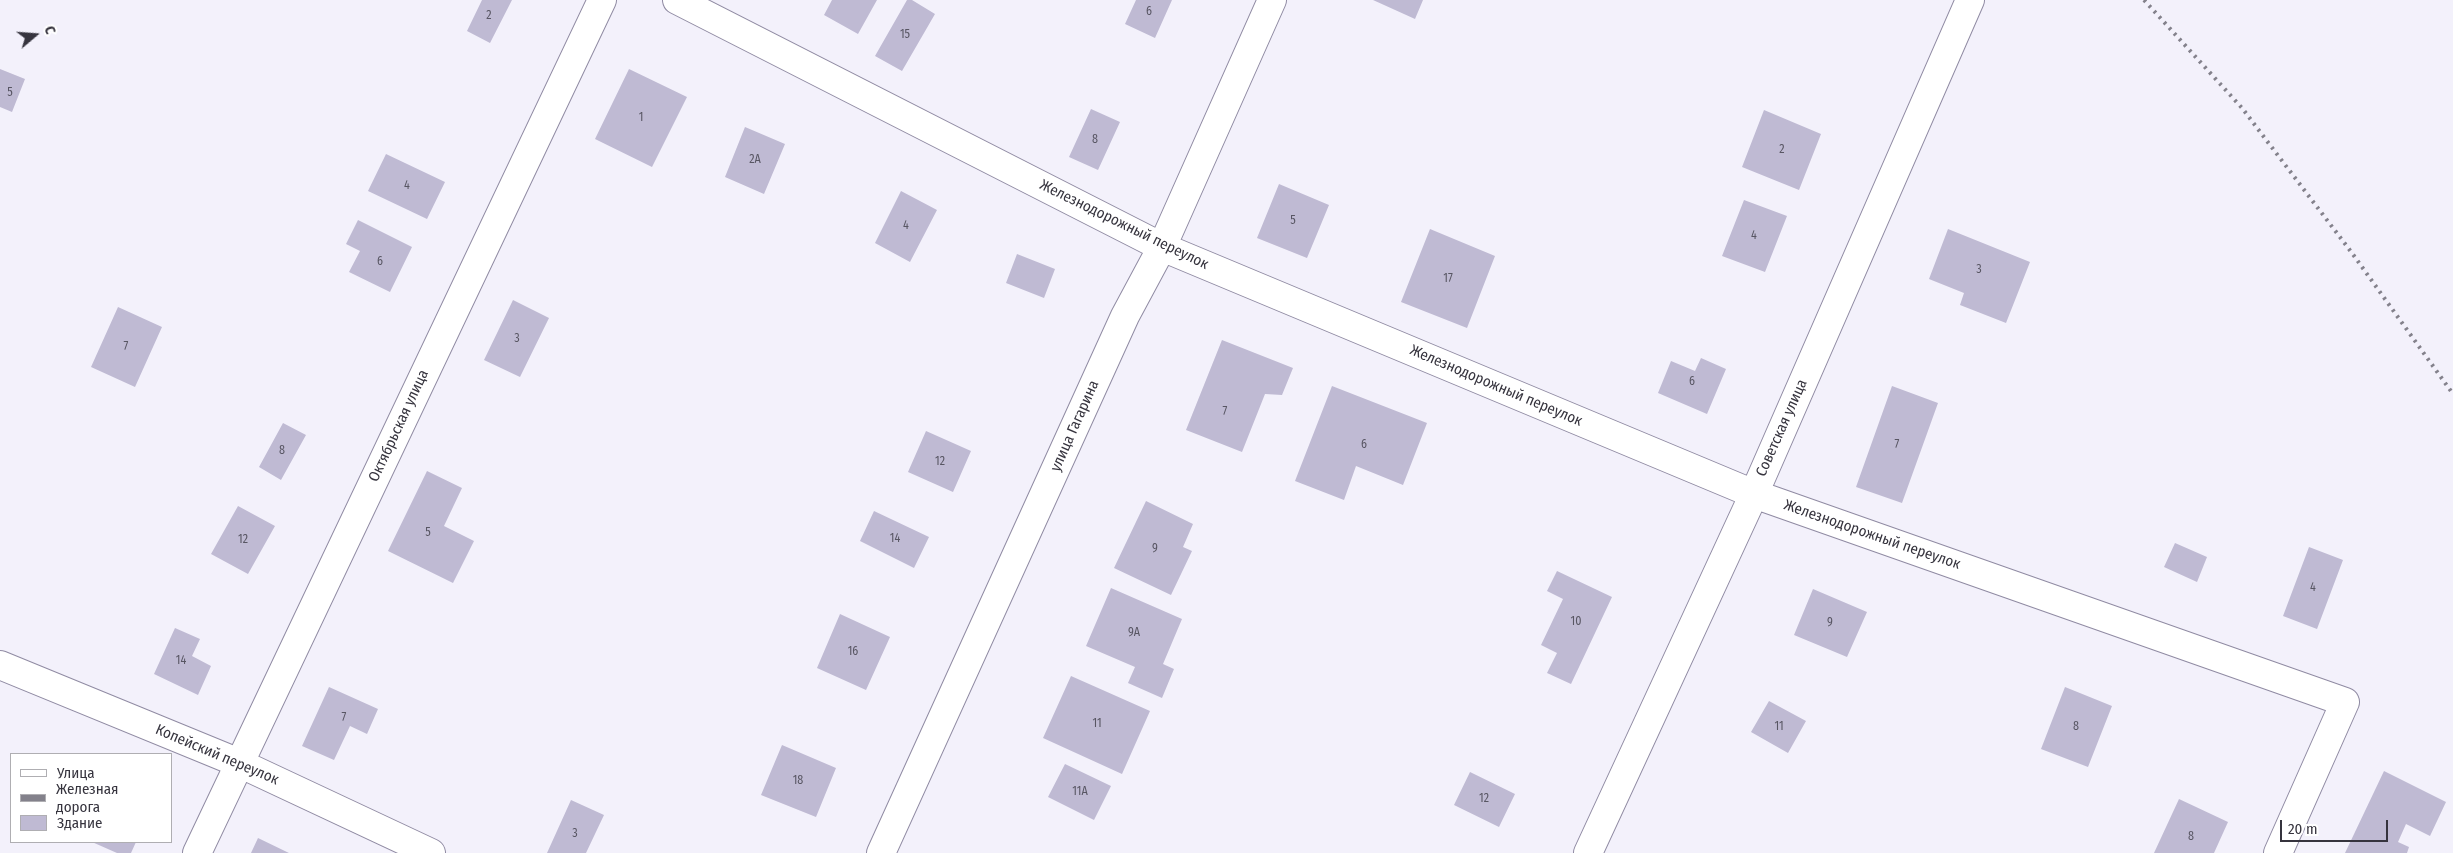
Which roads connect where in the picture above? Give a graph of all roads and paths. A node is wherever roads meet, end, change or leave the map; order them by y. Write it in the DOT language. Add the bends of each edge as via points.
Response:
graph roads {
  1 [pos="602,0"];
  2 [pos="677,0"];
  3 [pos="1272,0"];
  4 [pos="1970,0"];
  5 [pos="1162,247"];
  6 [pos="1754,494"];
  7 [pos="0,664"];
  8 [pos="239,763"];
  9 [pos="196,853"];
  10 [pos="431,853"];
  11 [pos="880,853"];
  12 [pos="1588,853"];
  13 [pos="2278,853"];
  1 -- 8 [label="street, Октябрьская улица"];
  2 -- 5 [label="street, Железнодорожный переулок"];
  3 -- 5 [label="street, улица Гагарина"];
  4 -- 6 [label="street, Советская улица"];
  5 -- 6 [label="street, Железнодорожный переулок"];
  5 -- 11 [label="street, улица Гагарина" via="1125,316"];
  6 -- 12 [label="street, Советская улица"];
  6 -- 13 [label="street, Железнодорожный переулок" via="2345,702"];
  7 -- 8 [label="street, Копейский переулок"];
  8 -- 9 [label="street, Октябрьская улица"];
  8 -- 10 [label="street, Копейский переулок"];
}
